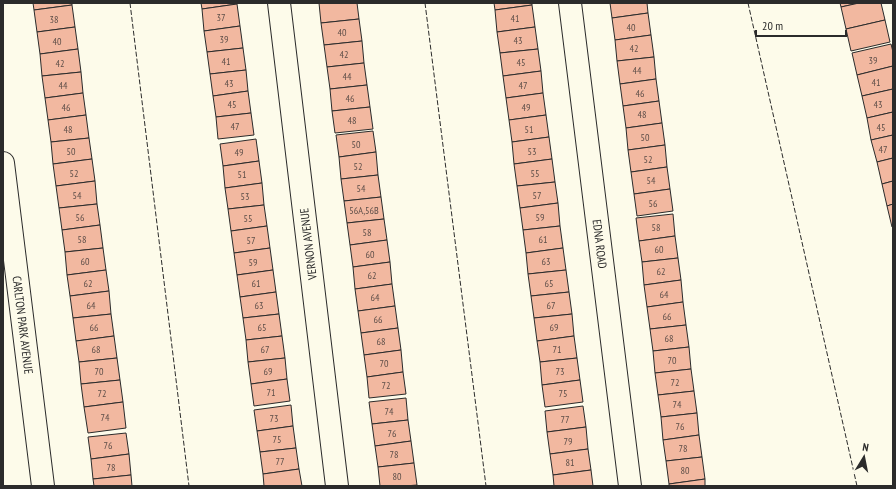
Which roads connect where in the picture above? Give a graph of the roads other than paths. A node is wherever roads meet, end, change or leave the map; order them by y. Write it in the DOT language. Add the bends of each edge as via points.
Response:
graph roads {
  1 [pos="279,3"];
  2 [pos="570,3"];
  3 [pos="3,163"];
  4 [pos="43,486"];
  5 [pos="337,486"];
  6 [pos="630,486"];
  1 -- 5 [label="street, VERNON AVENUE"];
  2 -- 6 [label="street, EDNA ROAD"];
  3 -- 4 [label="street, CARLTON PARK AVENUE"];
}
